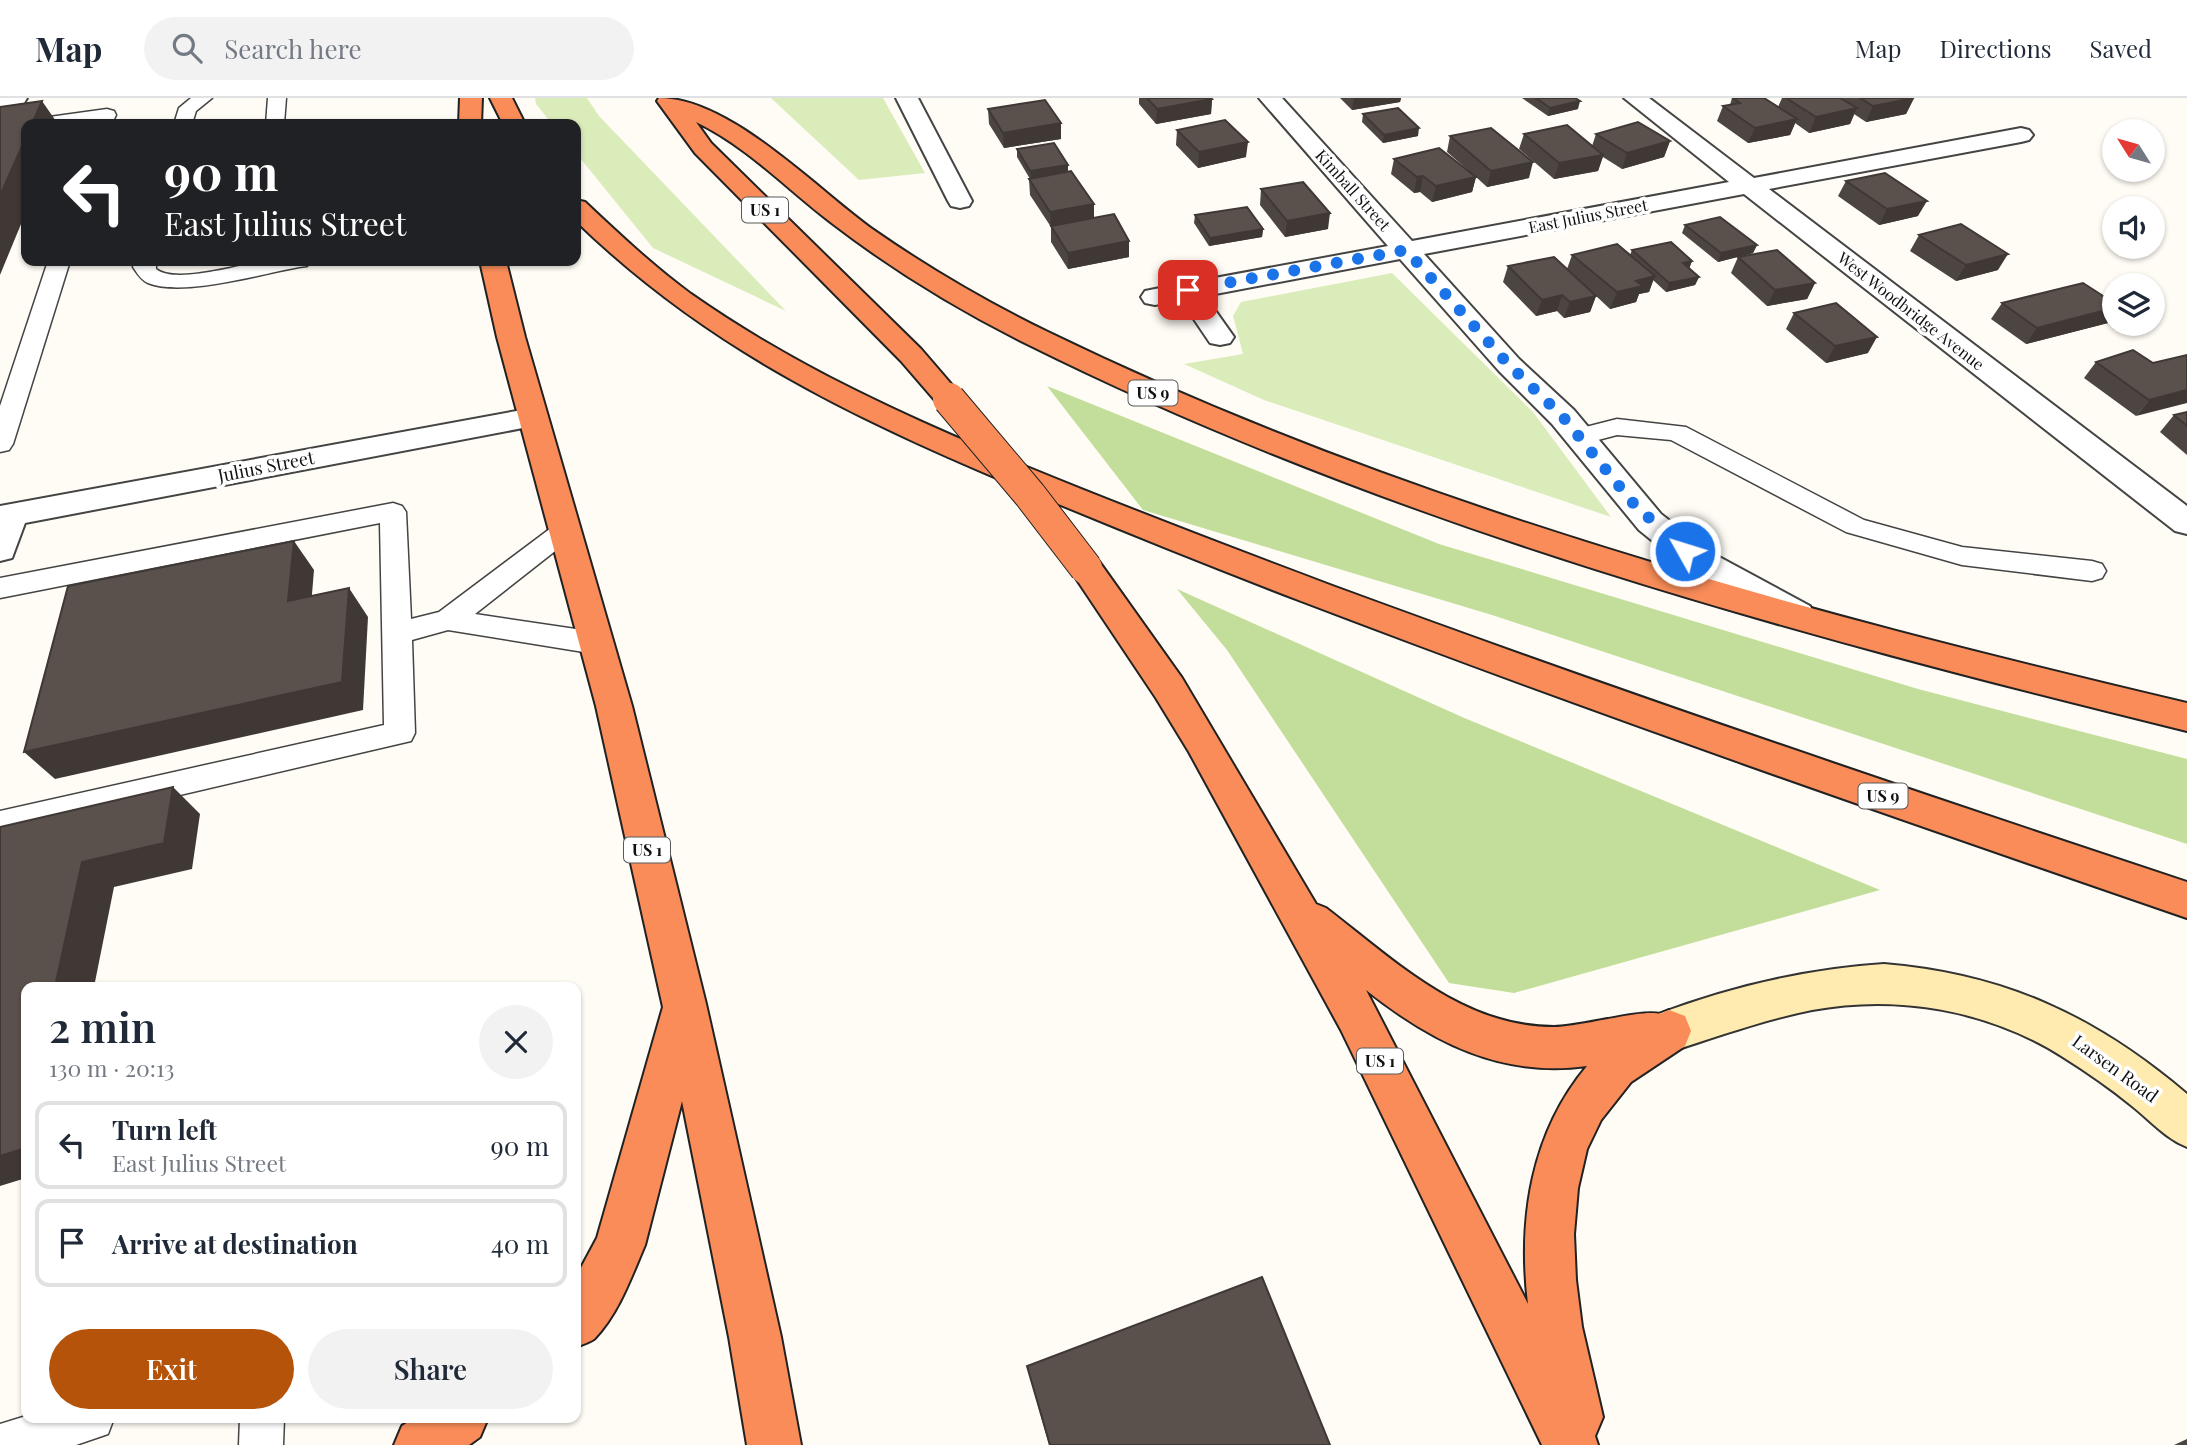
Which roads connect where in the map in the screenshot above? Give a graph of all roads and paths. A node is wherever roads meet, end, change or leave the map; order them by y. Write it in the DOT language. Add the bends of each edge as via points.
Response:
graph roads {
  1 [pos="16,98"];
  2 [pos="203,98"];
  3 [pos="277,98"];
  4 [pos="471,98"];
  5 [pos="501,98"];
  6 [pos="907,98"];
  7 [pos="1270,98"];
  8 [pos="1635,98"];
  9 [pos="667,99"];
  10 [pos="0,100"];
  11 [pos="108,112"];
  12 [pos="70,119"];
  13 [pos="185,119"];
  14 [pos="275,119"];
  15 [pos="470,119"];
  16 [pos="512,119"];
  17 [pos="2021,135"];
  18 [pos="1749,186"];
  19 [pos="960,201"];
  20 [pos="581,212"];
  21 [pos="1406,250"];
  22 [pos="58,266"];
  23 [pos="144,266"];
  24 [pos="267,266"];
  25 [pos="494,266"];
  26 [pos="1188,290"];
  27 [pos="1155,297"];
  28 [pos="1220,337"];
  29 [pos="533,417"];
  30 [pos="1579,437"];
  31 [pos="0,444"];
  32 [pos="6,516"];
  33 [pos="2187,523"];
  34 [pos="564,531"];
  35 [pos="0,550"];
  36 [pos="2092,571"];
  37 [pos="0,588"];
  38 [pos="1803,617"];
  39 [pos="448,620"];
  40 [pos="397,633"];
  41 [pos="596,643"];
  42 [pos="2187,699"];
  43 [pos="2130,703"];
  44 [pos="2187,716"];
  45 [pos="0,824"];
  46 [pos="2187,900"];
  47 [pos="1300,913"];
  48 [pos="684,1004"];
  49 [pos="1669,1031"];
  50 [pos="2187,1124"];
  51 [pos="581,1314"];
  52 [pos="78,1423"];
  53 [pos="261,1423"];
  54 [pos="454,1423"];
  55 [pos="25,1442"];
  56 [pos="261,1445"];
  57 [pos="421,1445"];
  58 [pos="774,1445"];
  59 [pos="1571,1445"];
  60 [pos="1584,1445"];
  1 -- 10 [label="street"];
  2 -- 13 [label="lane" via="188,108"];
  3 -- 14 [label="lane"];
  4 -- 15 [label="highway"];
  5 -- 16 [label="highway"];
  6 -- 19 [label="street"];
  7 -- 21 [label="street, Kimball Street"];
  8 -- 18 [label="street, West Woodbridge Avenue"];
  9 -- 38 [label="highway, US 9" via="733,132 841,219 919,272 1031,335 1126,381 1241,431 1477,517"];
  9 -- 47 [label="highway, US 1, bridge" via="703,148 911,355 1030,495 1086,568 1195,731"];
  11 -- 12 [label="lane"];
  17 -- 18 [label="street, East Julius Street"];
  18 -- 21 [label="street, East Julius Street"];
  18 -- 33 [label="street, West Woodbridge Avenue"];
  20 -- 46 [label="highway, US 9" via="662,285 744,342 834,393 950,447 1182,542 1429,635"];
  21 -- 26 [label="street, East Julius Street"];
  21 -- 30 [label="street, Kimball Street"];
  22 -- 31 [label="lane"];
  23 -- 24 [label="lane" via="155,278 178,280"];
  25 -- 29 [label="highway, US 1"];
  26 -- 27 [label="street, East Julius Street"];
  26 -- 28 [label="street"];
  29 -- 32 [label="street, Julius Street"];
  29 -- 34 [label="highway, US 1"];
  30 -- 36 [label="lane" via="1618,427 1677,433 1855,526 1962,556"];
  30 -- 38 [label="street, Kimball Street" via="1632,502 1673,541 1698,560"];
  32 -- 35 [label="street"];
  34 -- 39 [label="lane"];
  34 -- 41 [label="highway, US 1"];
  37 -- 40 [label="lane" via="393,512"];
  38 -- 43 [label="highway, US 9"];
  39 -- 40 [label="lane"];
  39 -- 41 [label="lane"];
  40 -- 45 [label="lane" via="400,733"];
  41 -- 48 [label="highway, US 1"];
  42 -- 43 [label="highway"];
  43 -- 44 [label="highway, US 9"];
  47 -- 49 [label="highway" via="1419,1002 1480,1037 1554,1048"];
  47 -- 59 [label="highway, US 1" via="1363,1028"];
  48 -- 51 [label="highway" via="620,1245"];
  48 -- 58 [label="highway, US 1"];
  49 -- 50 [label="street, Larsen Road" via="1833,987 1935,987 2039,1019 2080,1041 2122,1069"];
  49 -- 60 [label="highway" via="1616,1067 1595,1092 1576,1117 1552,1184 1551,1285 1559,1349"];
  52 -- 55 [label="lane"];
  53 -- 56 [label="lane"];
  54 -- 57 [label="highway"];
}
